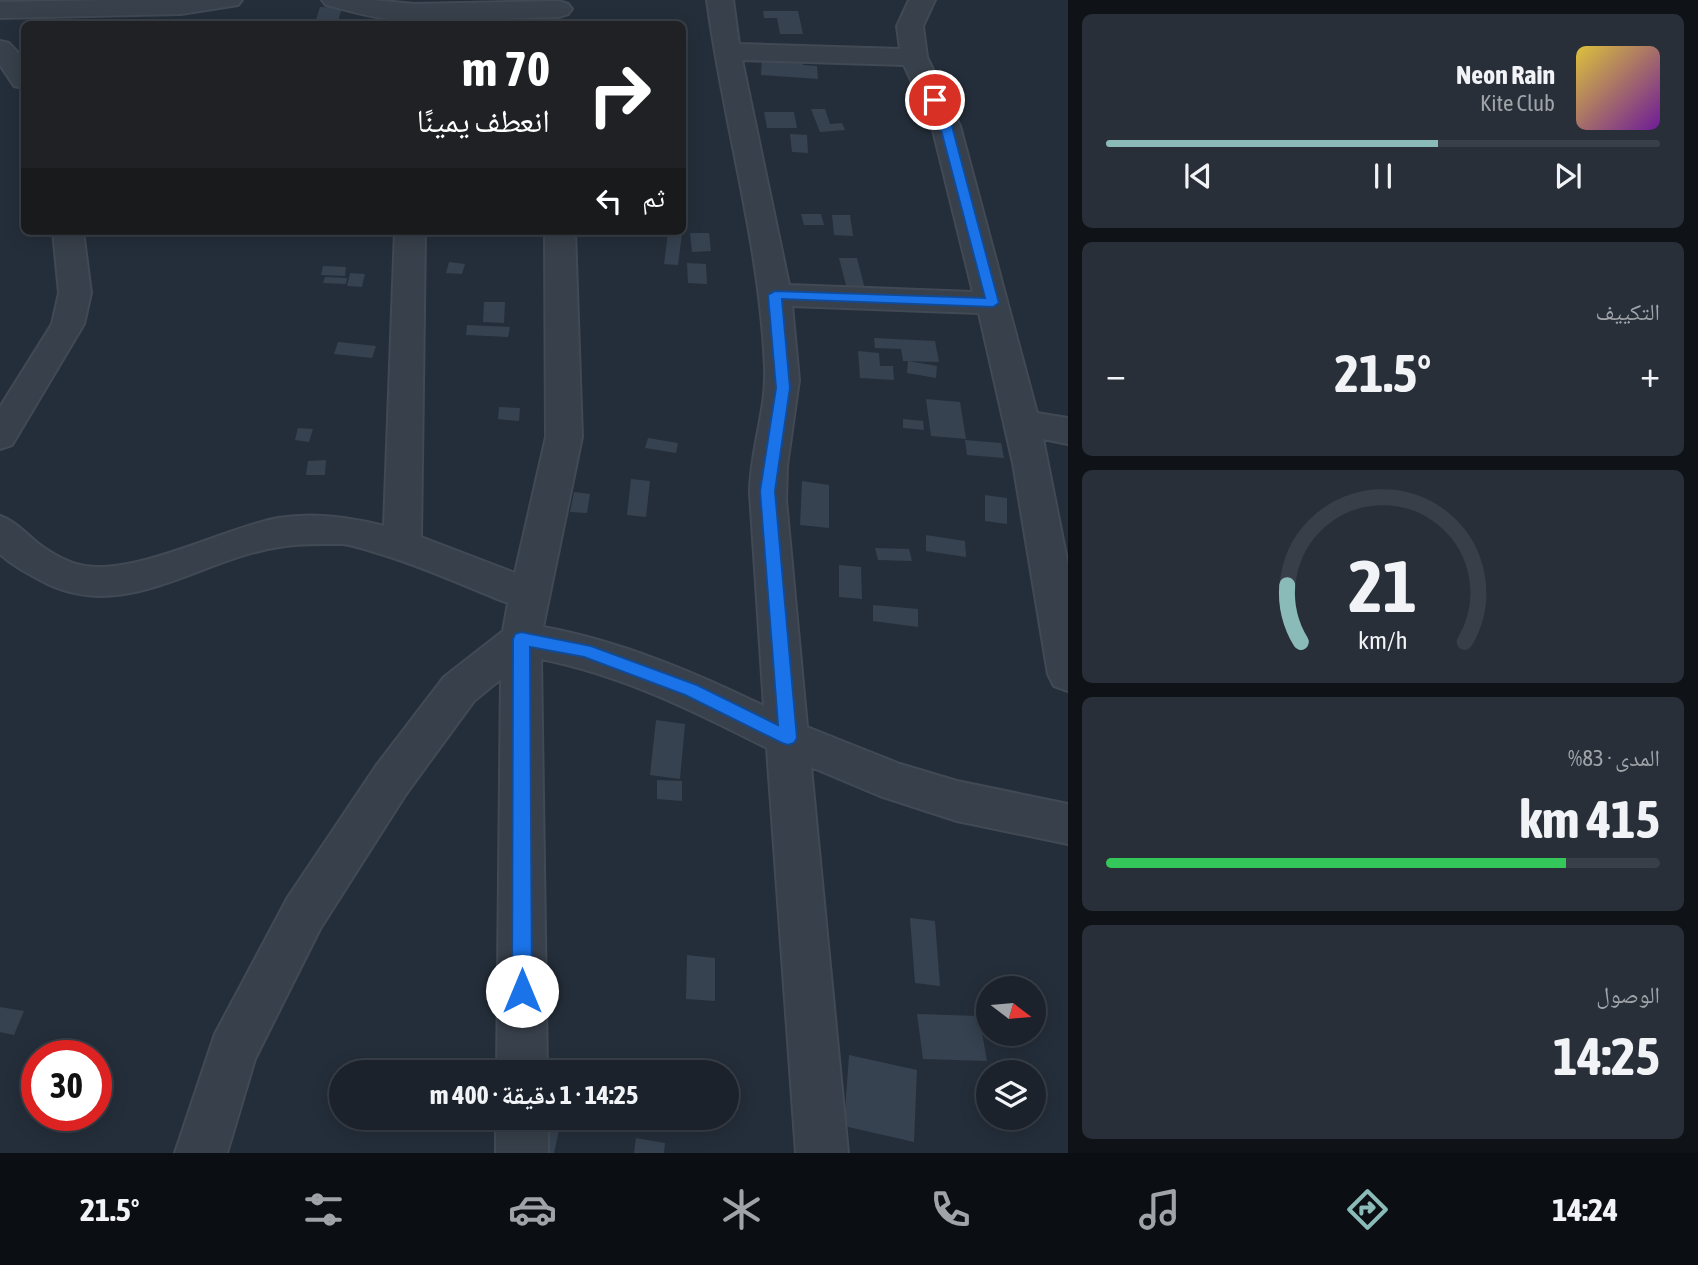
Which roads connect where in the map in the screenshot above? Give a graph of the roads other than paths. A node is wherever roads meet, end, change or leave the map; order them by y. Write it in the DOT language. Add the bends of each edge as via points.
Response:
graph roads {
  1 [pos="335,0"];
  2 [pos="720,0"];
  3 [pos="922,0"];
  4 [pos="238,4"];
  5 [pos="78,5"];
  6 [pos="0,10"];
  7 [pos="559,11"];
  8 [pos="415,12"];
  9 [pos="227,21"];
  10 [pos="727,52"];
  11 [pos="914,57"];
  12 [pos="68,235"];
  13 [pos="410,235"];
  14 [pos="560,235"];
  15 [pos="775,295"];
  16 [pos="993,303"];
  17 [pos="1021,423"];
  18 [pos="1068,431"];
  19 [pos="0,436"];
  20 [pos="0,530"];
  21 [pos="402,545"];
  22 [pos="531,596"];
  23 [pos="521,639"];
  24 [pos="1068,674"];
  25 [pos="788,738"];
  26 [pos="1068,824"];
  27 [pos="522,1060"];
  28 [pos="522,1130"];
  29 [pos="201,1153"];
  30 [pos="522,1153"];
  31 [pos="822,1153"];
  1 -- 8 [label="street"];
  2 -- 10 [label="street"];
  3 -- 11 [label="street" via="910,26"];
  4 -- 5 [label="street"];
  4 -- 9 [label="street"];
  5 -- 6 [label="street"];
  7 -- 8 [label="street"];
  10 -- 11 [label="street"];
  10 -- 15 [label="street"];
  11 -- 16 [label="street" via="946,126"];
  12 -- 19 [label="street" via="75,293 68,324"];
  13 -- 21 [label="street"];
  14 -- 22 [label="street" via="564,437"];
  15 -- 16 [label="street"];
  15 -- 25 [label="street" via="783,388 767,491"];
  16 -- 17 [label="street"];
  17 -- 18 [label="street"];
  17 -- 24 [label="street"];
  20 -- 21 [label="street" via="23,553 71,579 116,581 280,532 346,530"];
  21 -- 22 [label="street"];
  22 -- 23 [label="street"];
  23 -- 25 [label="street" via="585,651 665,680"];
  23 -- 27 [label="street"];
  23 -- 29 [label="street" via="452,698 391,780 304,913 233,1052"];
  25 -- 26 [label="street" via="895,782 957,801"];
  25 -- 31 [label="street"];
  28 -- 30 [label="street"];
}
